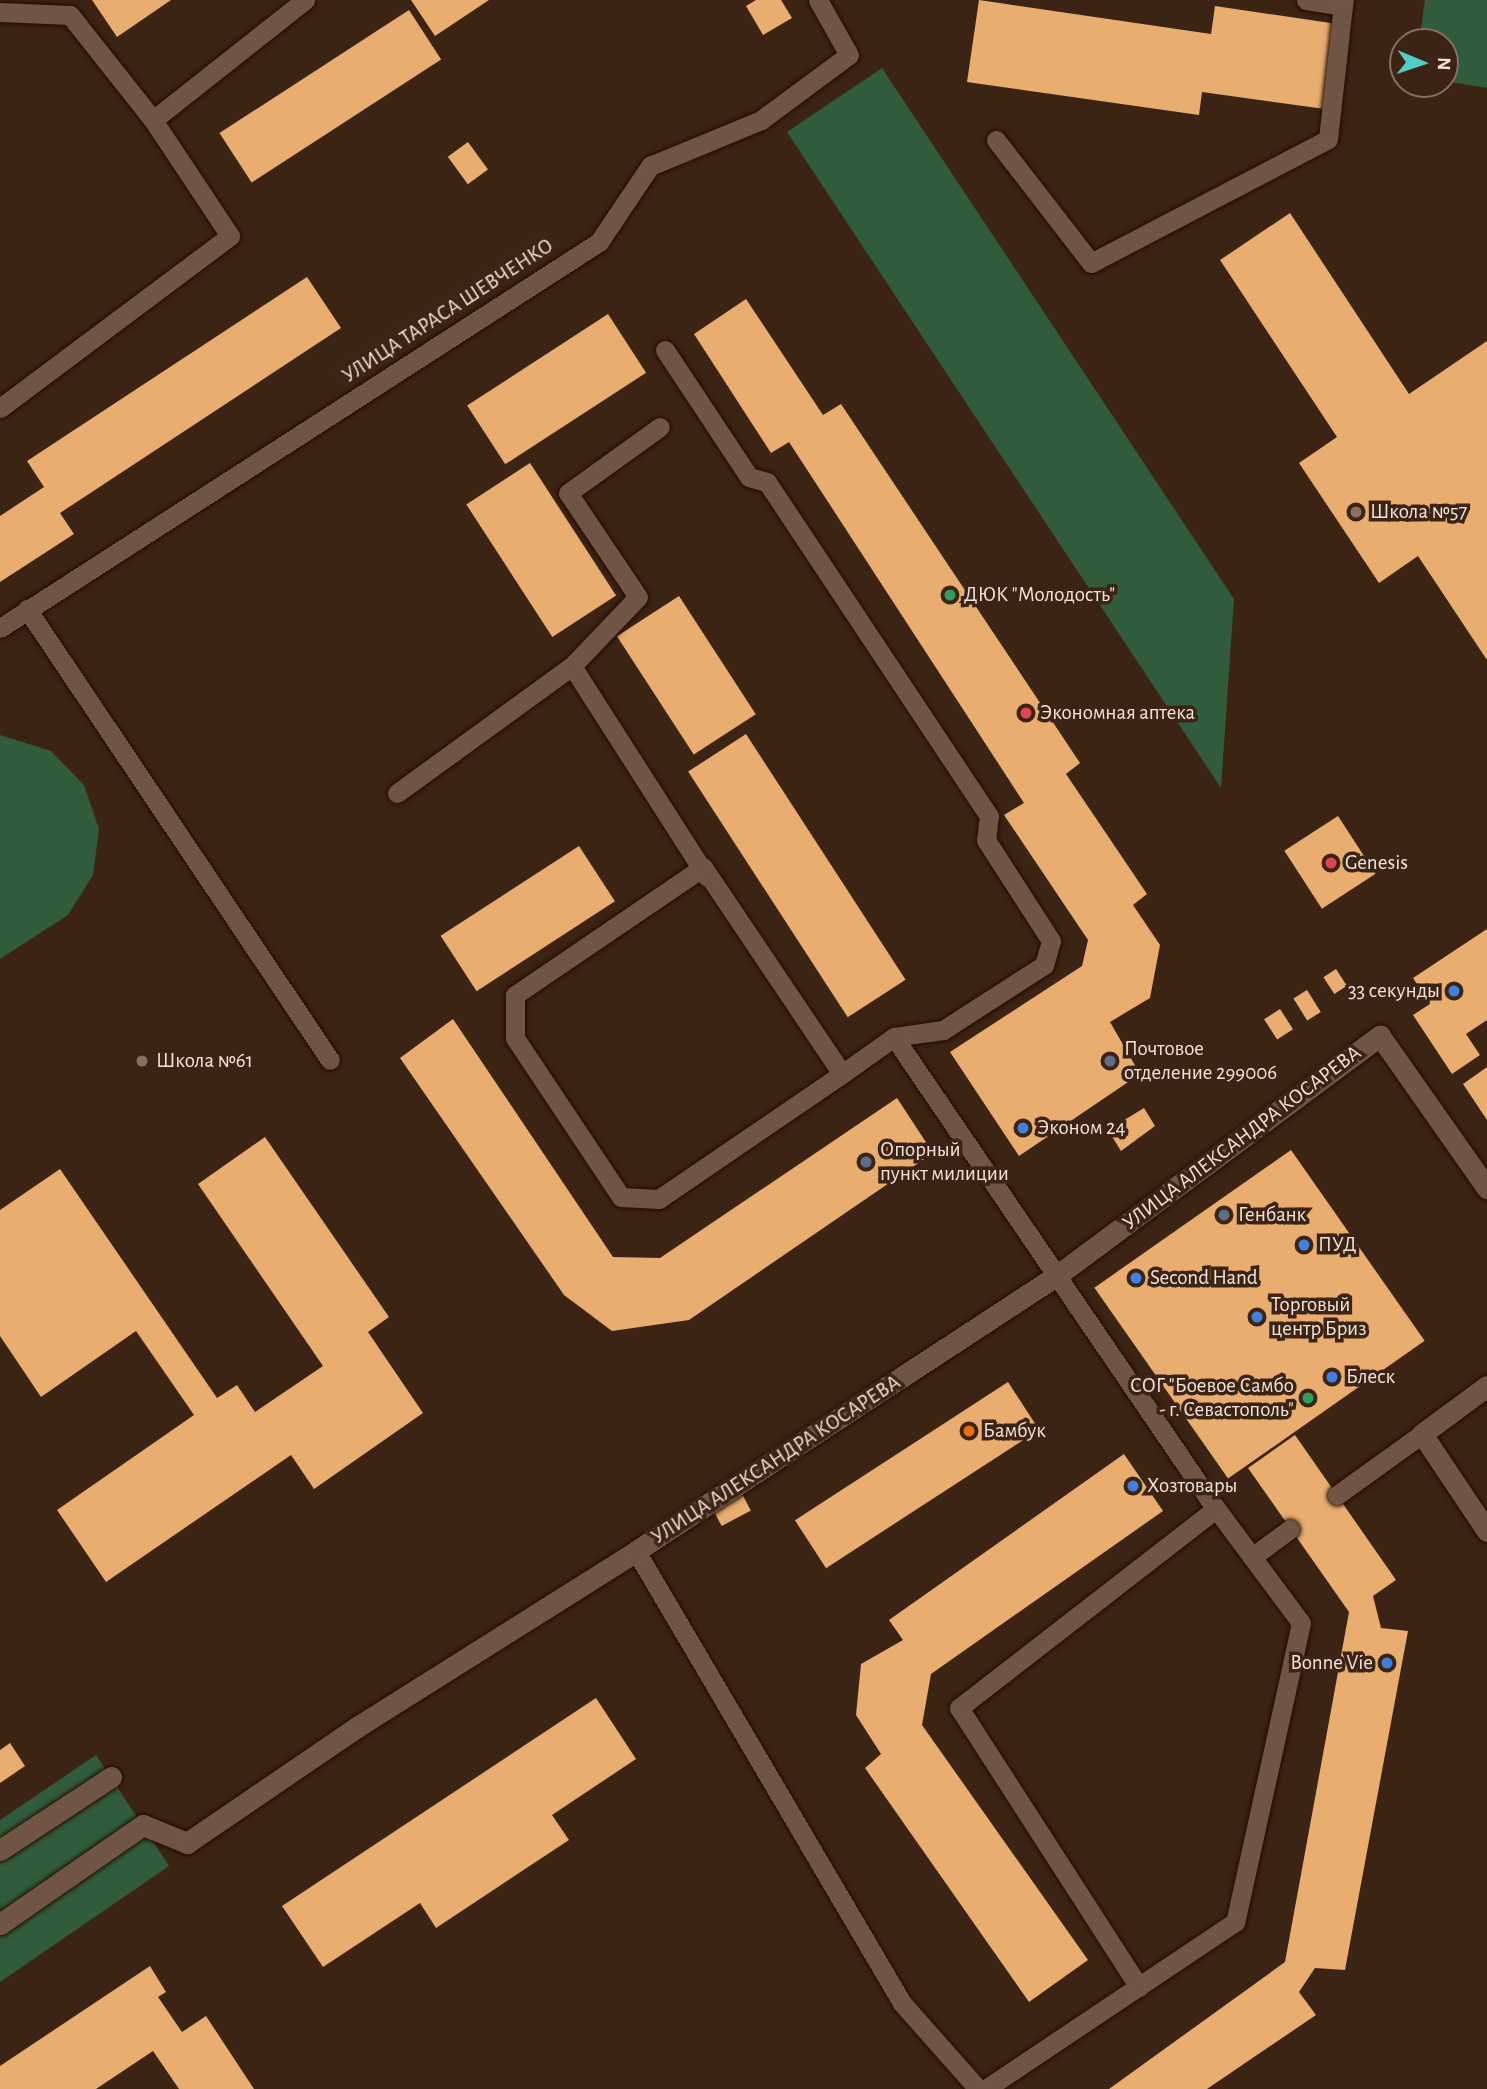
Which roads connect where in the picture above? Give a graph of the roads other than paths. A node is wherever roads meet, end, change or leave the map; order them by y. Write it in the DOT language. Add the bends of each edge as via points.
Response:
graph roads {
  1 [pos="305,0"];
  2 [pos="818,0"];
  3 [pos="1306,0"];
  4 [pos="1343,3"];
  5 [pos="0,12"];
  6 [pos="153,120"];
  7 [pos="996,140"];
  8 [pos="665,350"];
  9 [pos="0,408"];
  10 [pos="660,427"];
  11 [pos="27,609"];
  12 [pos="0,628"];
  13 [pos="572,666"];
  14 [pos="397,793"];
  15 [pos="705,873"];
  16 [pos="894,1037"];
  17 [pos="330,1060"];
  18 [pos="842,1074"];
  19 [pos="1487,1188"];
  20 [pos="1059,1274"];
  21 [pos="1487,1386"];
  22 [pos="1422,1434"];
  23 [pos="1337,1495"];
  24 [pos="1216,1509"];
  25 [pos="1290,1529"];
  26 [pos="1487,1531"];
  27 [pos="636,1552"];
  28 [pos="1252,1557"];
  29 [pos="111,1777"];
  30 [pos="0,1850"];
  31 [pos="0,1924"];
  32 [pos="1139,1987"];
  33 [pos="978,2089"];
  34 [pos="986,2089"];
  1 -- 6 [label="lane"];
  2 -- 11 [label="lane, УЛИЦА ТАРАСА ШЕВЧЕНКО" via="849,55 761,120 650,166 599,242"];
  3 -- 4 [label="lane"];
  4 -- 7 [label="lane" via="1328,139 1091,263"];
  5 -- 6 [label="lane" via="70,15"];
  6 -- 9 [label="lane" via="230,236"];
  8 -- 16 [label="lane" via="749,477 767,482 989,816 986,840 1051,941 1044,965 943,1030"];
  10 -- 13 [label="lane" via="568,493 638,597"];
  11 -- 12 [label="lane, УЛИЦА ТАРАСА ШЕВЧЕНКО"];
  11 -- 17 [label="lane"];
  13 -- 14 [label="lane"];
  13 -- 15 [label="lane"];
  15 -- 18 [label="lane"];
  15 -- 18 [label="lane" via="515,995 514,1038 621,1197 659,1199"];
  16 -- 18 [label="lane"];
  16 -- 20 [label="lane"];
  19 -- 20 [label="street, УЛИЦА АЛЕКСАНДРА КОСАРЕВА" via="1380,1036"];
  20 -- 24 [label="lane"];
  20 -- 27 [label="street, УЛИЦА АЛЕКСАНДРА КОСАРЕВА"];
  21 -- 22 [label="street"];
  22 -- 23 [label="lane"];
  22 -- 26 [label="street"];
  24 -- 28 [label="lane"];
  24 -- 32 [label="lane" via="959,1708"];
  25 -- 28 [label="lane"];
  27 -- 31 [label="street, УЛИЦА АЛЕКСАНДРА КОСАРЕВА" via="357,1727 187,1843 143,1825"];
  27 -- 33 [label="lane" via="902,2003"];
  28 -- 32 [label="lane" via="1301,1623 1235,1922"];
  29 -- 30 [label="street"];
  32 -- 34 [label="lane"];
}
